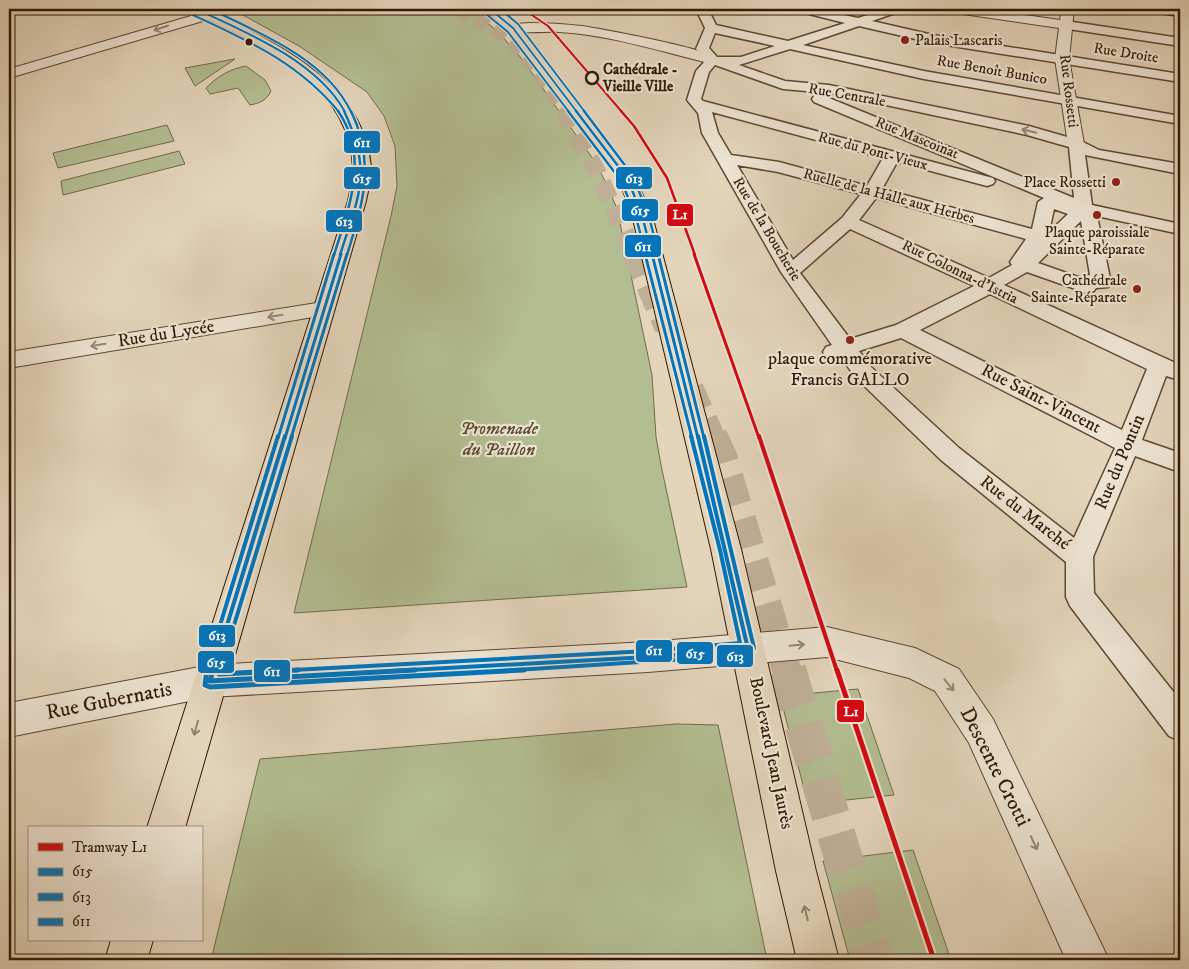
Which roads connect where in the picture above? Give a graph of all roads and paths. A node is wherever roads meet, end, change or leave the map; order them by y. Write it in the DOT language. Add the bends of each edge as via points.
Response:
graph roads {
  1 [pos="490,9"];
  2 [pos="702,9"];
  3 [pos="801,9"];
  4 [pos="898,9"];
  5 [pos="956,9"];
  6 [pos="1068,9"];
  7 [pos="1153,9"];
  8 [pos="202,12"];
  9 [pos="1180,13"];
  10 [pos="854,23"];
  11 [pos="1066,25"];
  12 [pos="514,28"];
  13 [pos="711,28"];
  14 [pos="1180,42"];
  15 [pos="787,46"];
  16 [pos="1062,59"];
  17 [pos="713,60"];
  18 [pos="9,74"];
  19 [pos="1180,78"];
  20 [pos="783,85"];
  21 [pos="1069,101"];
  22 [pos="697,104"];
  23 [pos="1180,120"];
  24 [pos="1076,144"];
  25 [pos="892,156"];
  26 [pos="725,159"];
  27 [pos="1180,169"];
  28 [pos="872,192"];
  29 [pos="1049,196"];
  30 [pos="1082,210"];
  31 [pos="848,222"];
  32 [pos="1180,229"];
  33 [pos="1044,238"];
  34 [pos="1025,265"];
  35 [pos="790,272"];
  36 [pos="988,287"];
  37 [pos="323,309"];
  38 [pos="903,330"];
  39 [pos="840,351"];
  40 [pos="9,360"];
  41 [pos="1169,370"];
  42 [pos="1128,444"];
  43 [pos="1180,464"];
  44 [pos="1080,557"];
  45 [pos="748,649"];
  46 [pos="210,681"];
  47 [pos="9,720"];
  48 [pos="1180,725"];
  49 [pos="167,826"];
  50 [pos="131,942"];
  51 [pos="126,960"];
  52 [pos="818,960"];
  53 [pos="1088,960"];
  1 -- 12 [label="main road, Boulevard Jean Jaurès"];
  2 -- 13 [label="street"];
  3 -- 10 [label="street, Rue Droite"];
  4 -- 10 [label="street"];
  5 -- 11 [label="street"];
  6 -- 11 [label="street, Rue Rossetti"];
  7 -- 9 [label="street"];
  8 -- 18 [label="street, one-way"];
  8 -- 37 [label="main road" via="271,45 302,66 330,90 350,117 359,144 362,168 357,202"];
  10 -- 15 [label="street"];
  10 -- 16 [label="street, Rue Droite"];
  11 -- 14 [label="street"];
  11 -- 16 [label="street, Rue Rossetti"];
  12 -- 17 [label="street, Rue Centrale" via="548,26 591,30"];
  12 -- 45 [label="main road, Boulevard Jean Jaurès" via="628,179 643,219"];
  13 -- 15 [label="street, Rue Benoît Bunico"];
  13 -- 17 [label="street" via="702,49"];
  15 -- 17 [label="street" via="742,61"];
  15 -- 21 [label="street, Rue Benoît Bunico"];
  16 -- 19 [label="street, Rue Droite"];
  16 -- 21 [label="street, Rue Rossetti"];
  17 -- 20 [label="street, Rue Centrale"];
  17 -- 22 [label="street" via="703,70 694,100"];
  24 -- 20 [label="street, Rue Centrale, one-way" via="1030,131 829,89"];
  20 -- 29 [label="street, Rue Mascoïnat" via="980,164"];
  21 -- 23 [label="street, Rue Benoît Bunico"];
  21 -- 24 [label="street, Rue Rossetti"];
  22 -- 25 [label="street, Rue du Pont-Vieux"];
  22 -- 26 [label="street, Rue de la Boucherie" via="705,112 710,133"];
  24 -- 27 [label="street, Rue Centrale" via="1095,154"];
  24 -- 30 [label="street"];
  25 -- 28 [label="street"];
  25 -- 29 [label="street, Rue du Pont-Vieux"];
  26 -- 28 [label="street, Ruelle de la Halle aux Herbes" via="779,167"];
  26 -- 35 [label="street, Rue de la Boucherie"];
  28 -- 31 [label="street"];
  28 -- 33 [label="street, Ruelle de la Halle aux Herbes"];
  29 -- 30 [label="street"];
  30 -- 32 [label="street"];
  30 -- 33 [label="street"];
  30 -- 33 [label="street" via="1046,202 1040,233"];
  30 -- 34 [label="street" via="1088,214 1100,283 1086,280 1087,287"];
  31 -- 35 [label="street"];
  31 -- 36 [label="street, Rue Colonna-d'Istria"];
  33 -- 34 [label="street"];
  34 -- 36 [label="street"];
  35 -- 39 [label="street, Rue de la Boucherie"];
  36 -- 38 [label="street"];
  36 -- 41 [label="street, Rue Colonna-d'Istria"];
  37 -- 40 [label="street, Rue du Lycée, one-way"];
  37 -- 46 [label="main road"];
  38 -- 39 [label="street"];
  38 -- 42 [label="street, Rue Saint-Vincent"];
  39 -- 44 [label="street, Rue du Marché" via="950,454"];
  41 -- 42 [label="street, Rue du Pontin"];
  42 -- 43 [label="street, Rue Saint-Vincent"];
  42 -- 44 [label="street, Rue du Pontin"];
  44 -- 48 [label="street, Rue du Marché" via="1080,597"];
  45 -- 46 [label="street, Descente Crotti"];
  52 -- 45 [label="main road, Boulevard Jean Jaurès, one-way"];
  45 -- 53 [label="street, Descente Crotti, one-way" via="827,642 915,664 947,680 981,730"];
  46 -- 47 [label="street, Rue Gubernatis"];
  46 -- 49 [label="main road, one-way"];
  50 -- 51 [label="main road"];
}
